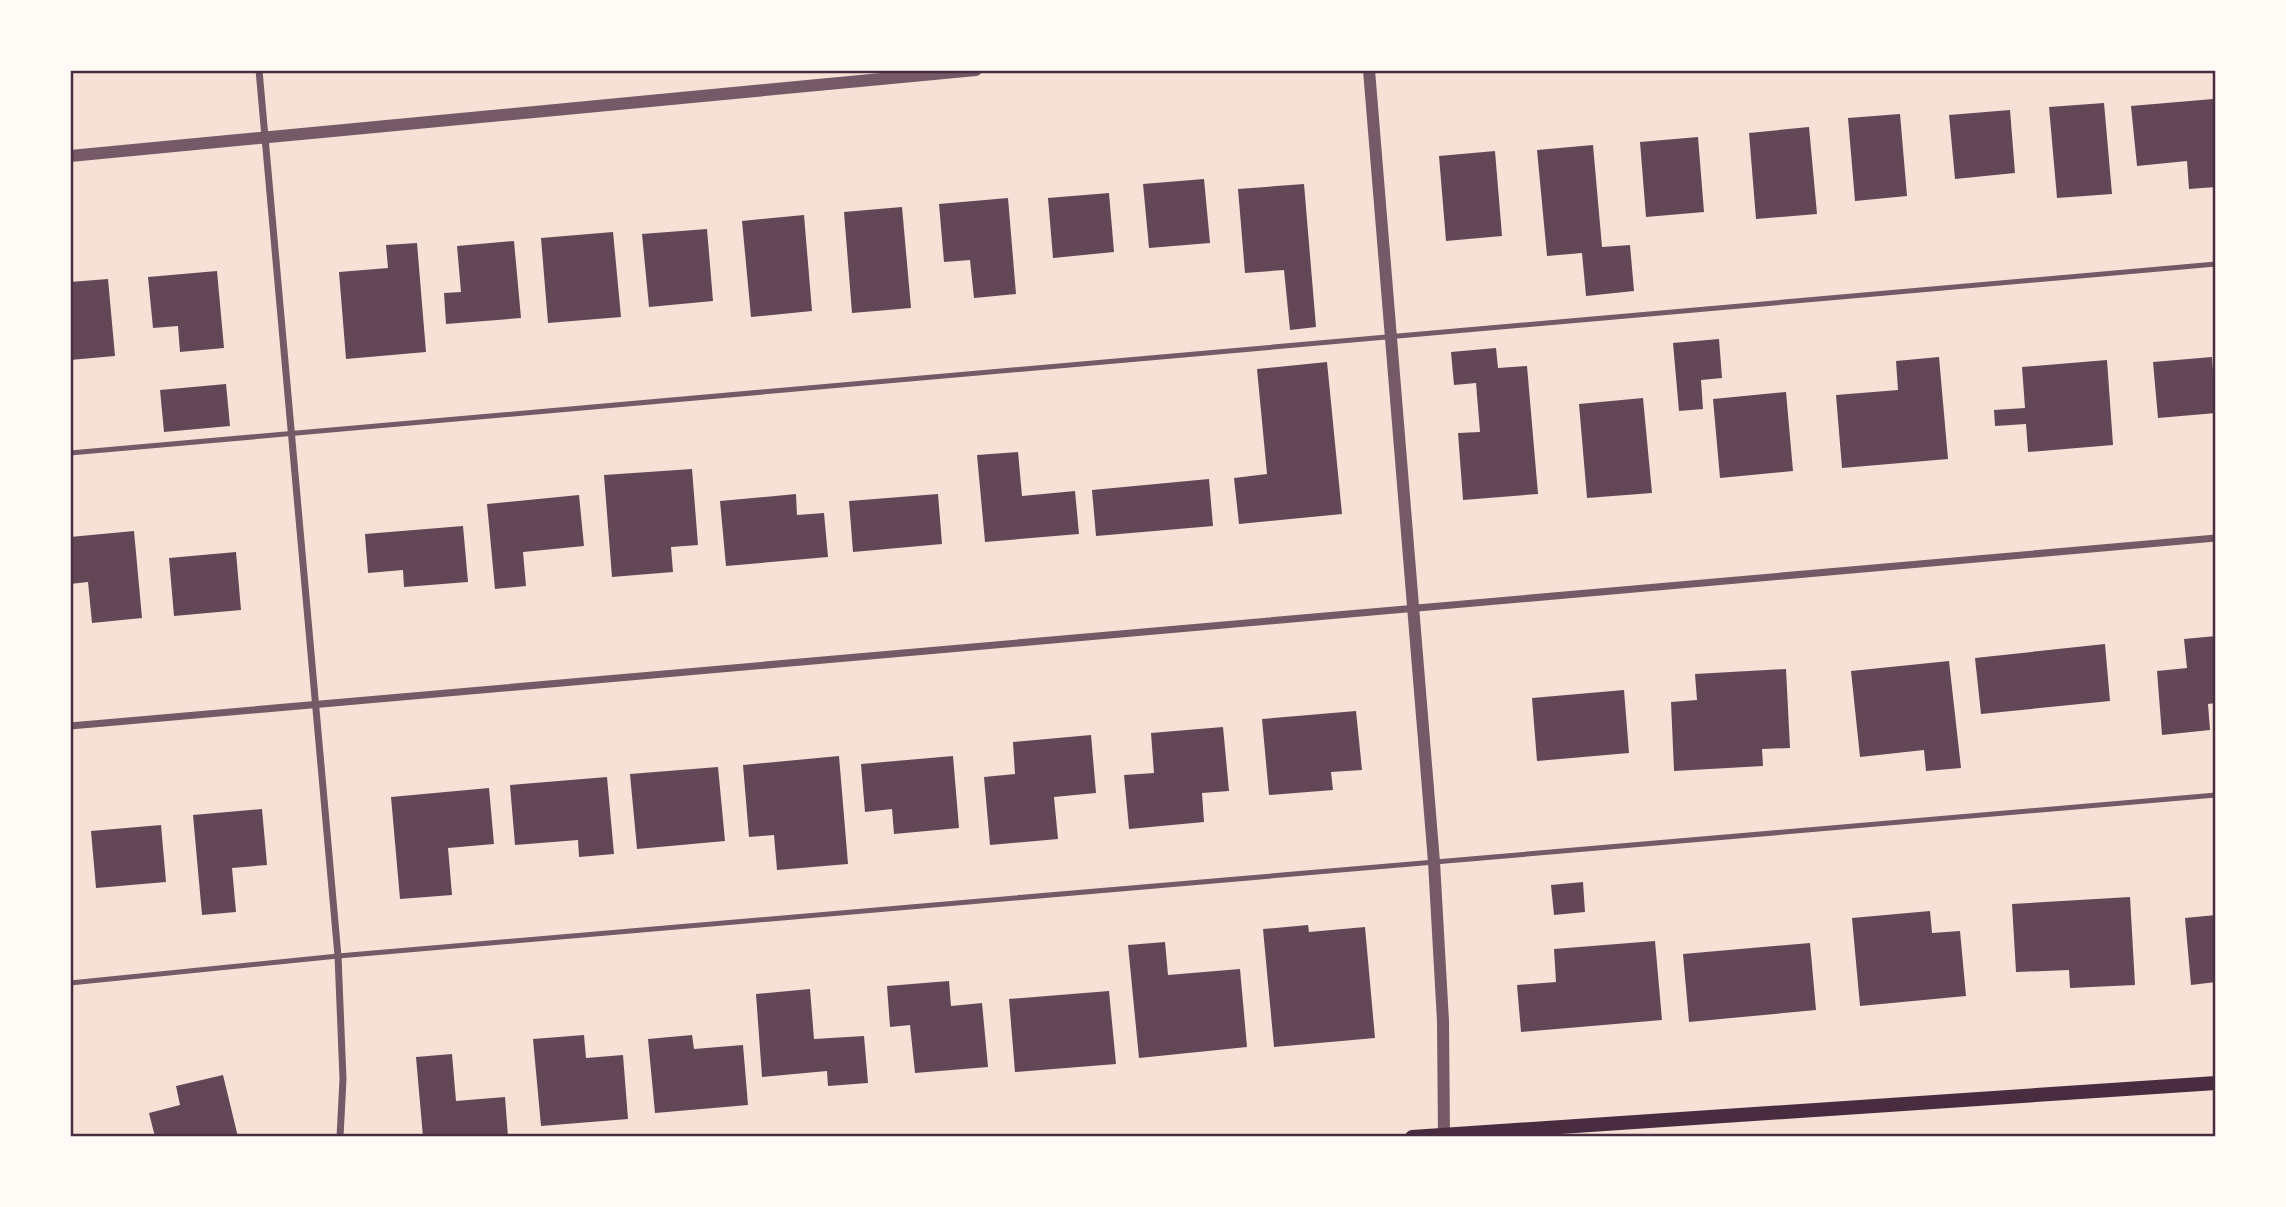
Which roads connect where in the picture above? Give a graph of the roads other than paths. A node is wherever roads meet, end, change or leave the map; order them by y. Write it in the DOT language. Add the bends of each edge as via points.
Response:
graph roads {
  1 [pos="259,70"];
  2 [pos="976,70"];
  3 [pos="1369,70"];
  4 [pos="265,138"];
  5 [pos="70,156"];
  6 [pos="2216,264"];
  7 [pos="1389,338"];
  8 [pos="292,432"];
  9 [pos="70,453"];
  10 [pos="2216,538"];
  11 [pos="1413,608"];
  12 [pos="317,703"];
  13 [pos="70,726"];
  14 [pos="2216,795"];
  15 [pos="1434,862"];
  16 [pos="338,956"];
  17 [pos="70,983"];
  18 [pos="2216,1083"];
  19 [pos="1444,1135"];
  20 [pos="340,1137"];
  21 [pos="1412,1137"];
  1 -- 4 [label="street"];
  2 -- 4 [label="street"];
  3 -- 7 [label="street"];
  4 -- 5 [label="street"];
  4 -- 8 [label="street"];
  6 -- 7 [label="lane"];
  7 -- 8 [label="lane"];
  7 -- 11 [label="street"];
  8 -- 9 [label="lane"];
  8 -- 12 [label="street"];
  10 -- 11 [label="street"];
  11 -- 12 [label="street"];
  11 -- 15 [label="street"];
  12 -- 13 [label="street"];
  12 -- 16 [label="street"];
  14 -- 15 [label="lane"];
  15 -- 16 [label="lane"];
  15 -- 19 [label="street"];
  16 -- 17 [label="lane"];
  16 -- 20 [label="street" via="343,1079"];
  18 -- 19 [label="main road"];
  19 -- 21 [label="main road"];
}
